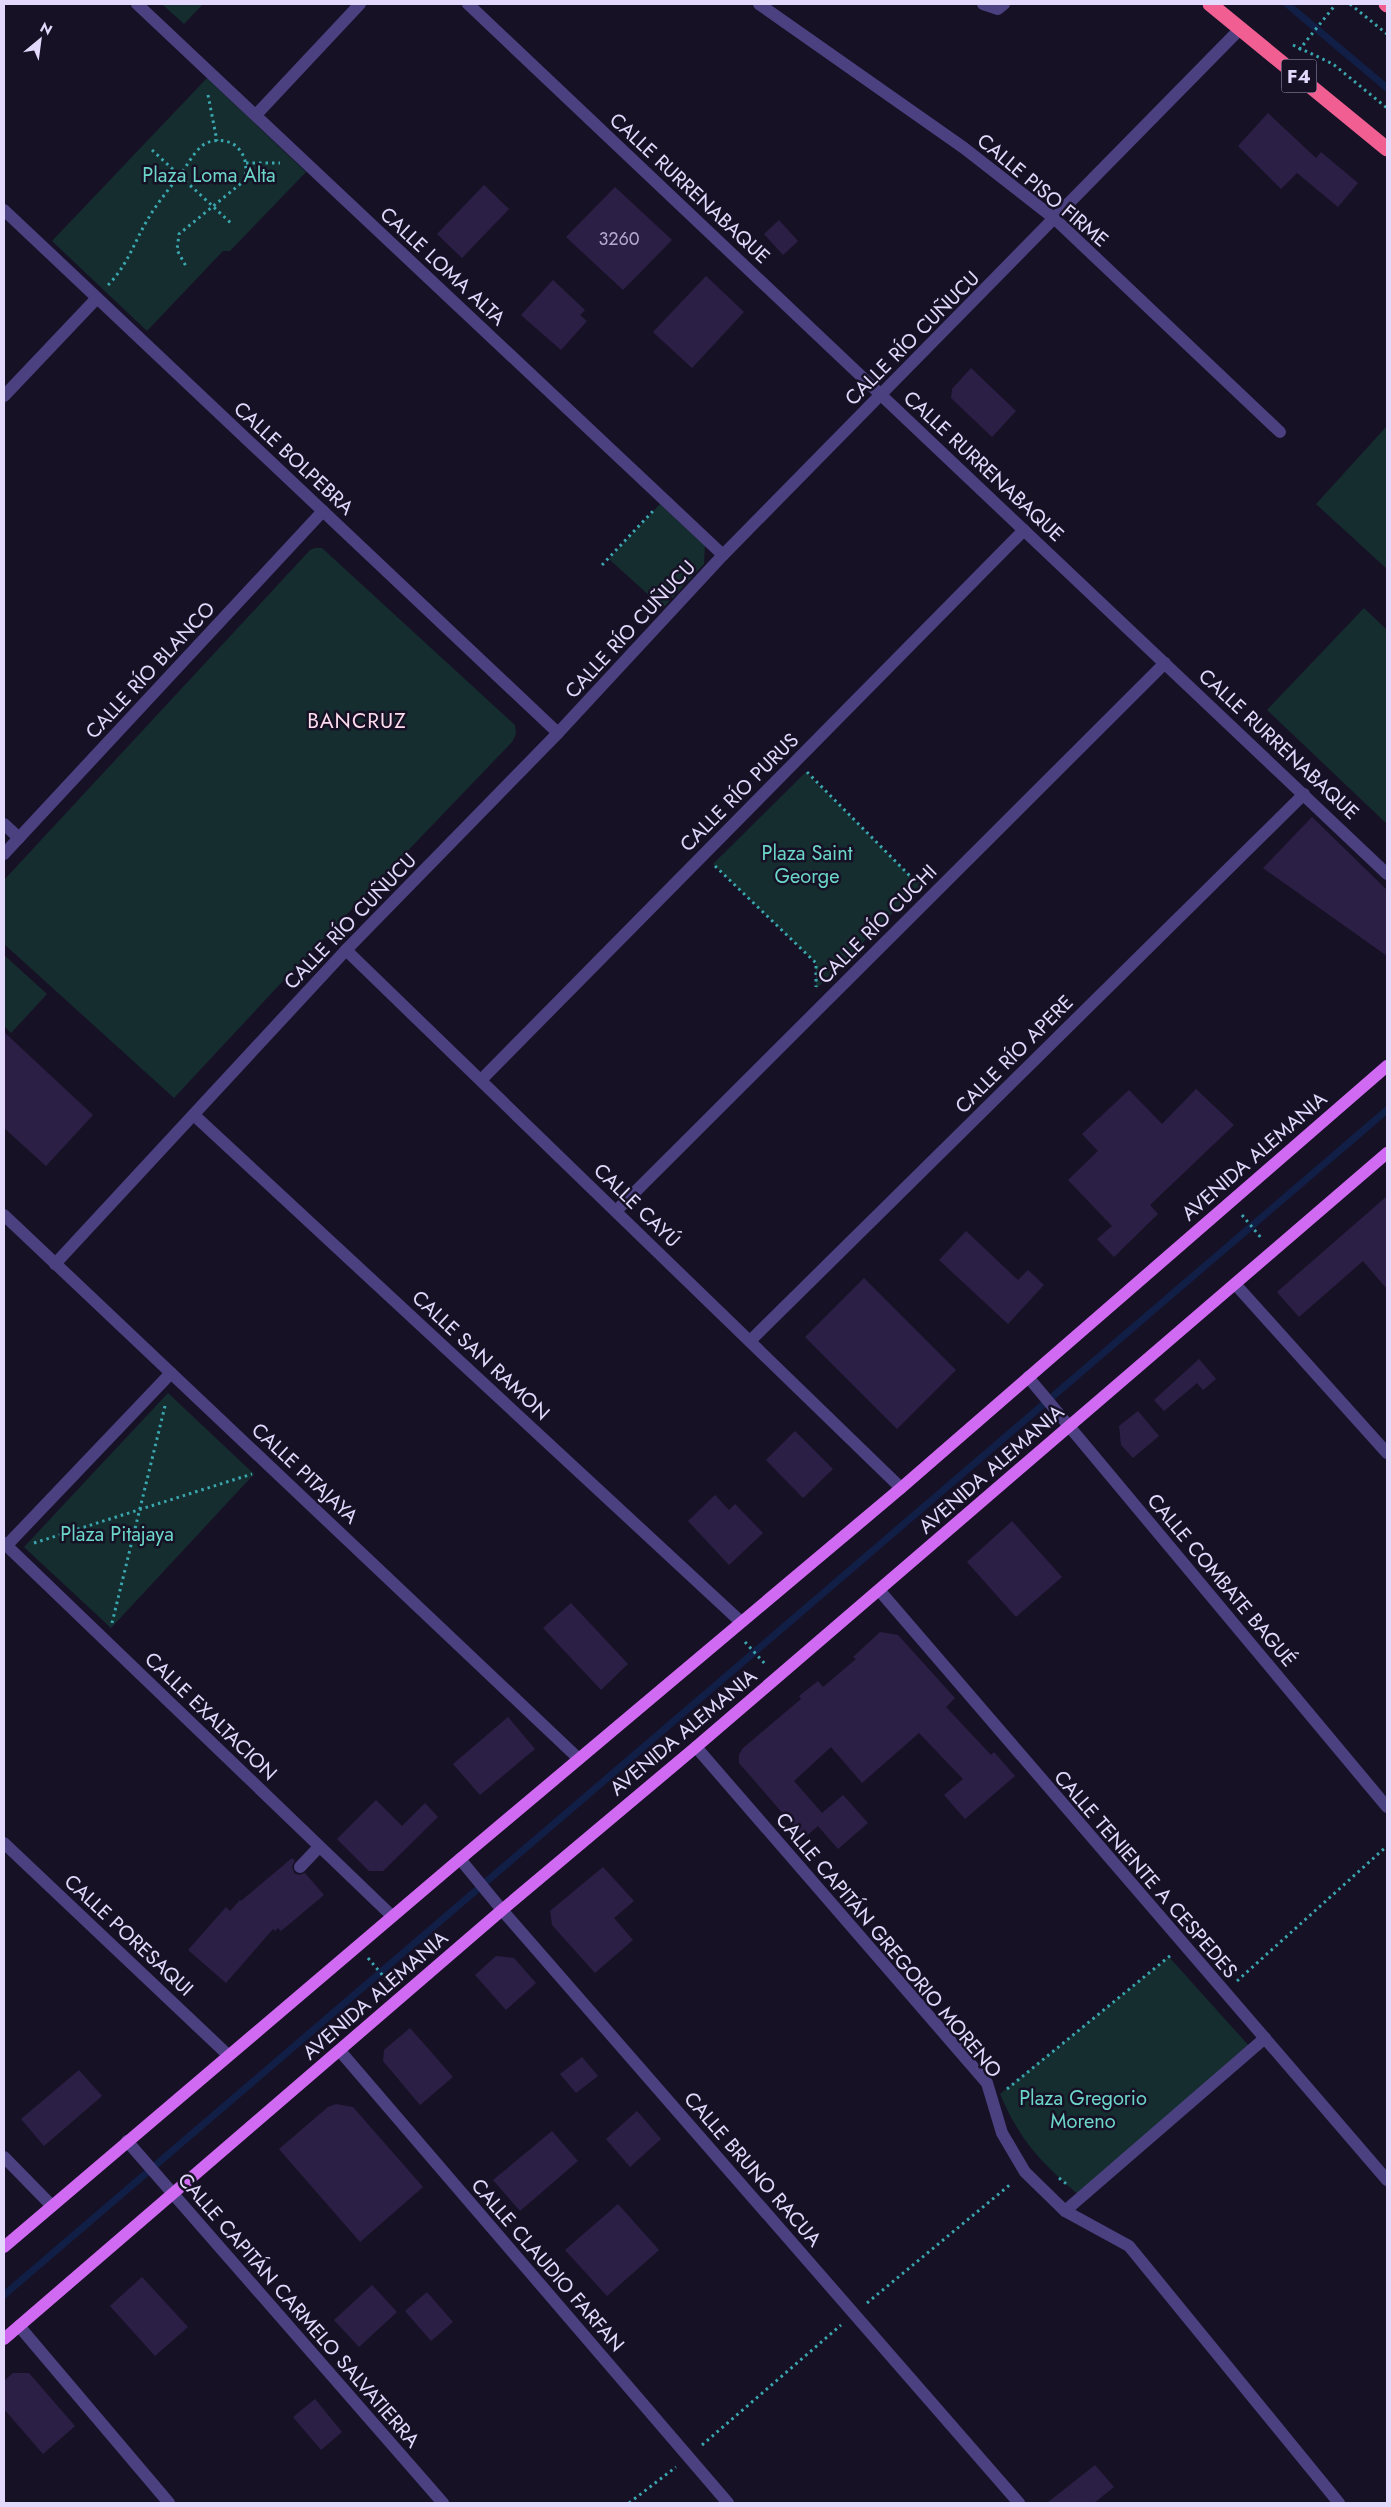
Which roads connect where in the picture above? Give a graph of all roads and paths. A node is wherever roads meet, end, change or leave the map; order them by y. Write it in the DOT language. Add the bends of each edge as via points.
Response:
graph roads {
  1 [pos="137,4"];
  2 [pos="360,4"];
  3 [pos="468,4"];
  4 [pos="759,4"];
  5 [pos="983,4"];
  6 [pos="1004,4"];
  7 [pos="1210,4"];
  8 [pos="1336,4"];
  9 [pos="1350,4"];
  10 [pos="1241,28"];
  11 [pos="1387,34"];
  12 [pos="1308,39"];
  13 [pos="1285,41"];
  14 [pos="202,65"];
  15 [pos="1387,108"];
  16 [pos="256,116"];
  17 [pos="217,141"];
  18 [pos="1387,149"];
  19 [pos="152,150"];
  20 [pos="246,163"];
  21 [pos="306,163"];
  22 [pos="180,174"];
  23 [pos="215,206"];
  24 [pos="4,210"];
  25 [pos="1055,219"];
  26 [pos="234,225"];
  27 [pos="187,268"];
  28 [pos="97,298"];
  29 [pos="882,395"];
  30 [pos="4,396"];
  31 [pos="1280,432"];
  32 [pos="664,500"];
  33 [pos="323,511"];
  34 [pos="1024,530"];
  35 [pos="723,555"];
  36 [pos="602,566"];
  37 [pos="1165,663"];
  38 [pos="558,733"];
  39 [pos="796,761"];
  40 [pos="1304,794"];
  41 [pos="4,824"];
  42 [pos="18,838"];
  43 [pos="4,854"];
  44 [pos="704,855"];
  45 [pos="1387,874"];
  46 [pos="936,891"];
  47 [pos="346,950"];
  48 [pos="825,1002"];
  49 [pos="1387,1066"];
  50 [pos="481,1080"];
  51 [pos="195,1116"];
  52 [pos="1387,1153"];
  53 [pos="616,1211"];
  54 [pos="4,1215"];
  55 [pos="1243,1217"];
  56 [pos="1260,1237"];
  57 [pos="55,1264"];
  58 [pos="1236,1284"];
  59 [pos="750,1341"];
  60 [pos="171,1373"];
  61 [pos="1028,1377"];
  62 [pos="1070,1426"];
  63 [pos="1387,1453"];
  64 [pos="266,1461"];
  65 [pos="902,1488"];
  66 [pos="139,1510"];
  67 [pos="5,1544"];
  68 [pos="879,1590"];
  69 [pos="741,1622"];
  70 [pos="102,1637"];
  71 [pos="747,1644"];
  72 [pos="761,1659"];
  73 [pos="696,1747"];
  74 [pos="579,1759"];
  75 [pos="1387,1807"];
  76 [pos="4,1843"];
  77 [pos="1387,1846"];
  78 [pos="319,1847"];
  79 [pos="460,1859"];
  80 [pos="300,1867"];
  81 [pos="502,1910"];
  82 [pos="392,1916"];
  83 [pos="1183,1946"];
  84 [pos="372,1963"];
  85 [pos="388,1982"];
  86 [pos="1224,1993"];
  87 [pos="1265,2038"];
  88 [pos="340,2051"];
  89 [pos="228,2055"];
  90 [pos="992,2101"];
  91 [pos="127,2142"];
  92 [pos="4,2157"];
  93 [pos="1025,2172"];
  94 [pos="1052,2172"];
  95 [pos="1387,2180"];
  96 [pos="173,2195"];
  97 [pos="1081,2197"];
  98 [pos="52,2206"];
  99 [pos="1065,2211"];
  100 [pos="4,2247"];
  101 [pos="854,2314"];
  102 [pos="19,2326"];
  103 [pos="4,2339"];
  104 [pos="688,2457"];
  105 [pos="169,2503"];
  106 [pos="443,2503"];
  107 [pos="629,2503"];
  108 [pos="728,2503"];
  109 [pos="1019,2503"];
  110 [pos="1339,2503"];
  1 -- 14 [label="street, CALLE LOMA ALTA"];
  2 -- 16 [label="street"];
  3 -- 29 [label="street, CALLE RURRENABAQUE"];
  4 -- 25 [label="street, CALLE PISO FIRME" via="964,148"];
  5 -- 6 [label="street" via="998,9"];
  7 -- 10 [label="highway, F4"];
  8 -- 12 [label="path"];
  9 -- 11 [label="path"];
  10 -- 18 [label="highway, F4"];
  10 -- 25 [label="street, CALLE RÍO CUÑUCU"];
  13 -- 15 [label="path" via="1333,64"];
  14 -- 16 [label="street, CALLE LOMA ALTA"];
  14 -- 17 [label="path"];
  16 -- 21 [label="street, CALLE LOMA ALTA"];
  17 -- 20 [label="path" via="236,146 244,154"];
  17 -- 22 [label="path" via="203,145"];
  19 -- 22 [label="path"];
  20 -- 21 [label="path"];
  20 -- 23 [label="path" via="244,181"];
  21 -- 32 [label="street, CALLE LOMA ALTA"];
  22 -- 23 [label="path"];
  22 -- 28 [label="path" via="147,220 120,273"];
  23 -- 26 [label="path"];
  23 -- 27 [label="path" via="179,234 177,250"];
  24 -- 28 [label="street, CALLE BOLPEBRA"];
  25 -- 29 [label="street, CALLE RÍO CUÑUCU"];
  25 -- 31 [label="street, CALLE PISO FIRME"];
  28 -- 30 [label="street"];
  28 -- 33 [label="street, CALLE BOLPEBRA"];
  29 -- 34 [label="street, CALLE RURRENABAQUE"];
  29 -- 35 [label="street, CALLE RÍO CUÑUCU"];
  32 -- 35 [label="street, CALLE LOMA ALTA"];
  32 -- 36 [label="path"];
  33 -- 38 [label="street, CALLE BOLPEBRA"];
  33 -- 42 [label="street, CALLE RÍO BLANCO"];
  34 -- 37 [label="street, CALLE RURRENABAQUE"];
  34 -- 39 [label="street, CALLE RÍO PURUS"];
  35 -- 38 [label="street, CALLE RÍO CUÑUCU"];
  37 -- 40 [label="street, CALLE RURRENABAQUE"];
  37 -- 46 [label="street, CALLE RÍO CUCHI"];
  38 -- 47 [label="street, CALLE RÍO CUÑUCU"];
  39 -- 44 [label="street, CALLE RÍO PURUS"];
  39 -- 46 [label="path" via="912,878 926,879"];
  40 -- 45 [label="street, CALLE RURRENABAQUE"];
  40 -- 59 [label="street, CALLE RÍO APERE"];
  41 -- 42 [label="street"];
  42 -- 43 [label="street, CALLE RÍO BLANCO"];
  44 -- 48 [label="path" via="816,963 816,989"];
  44 -- 50 [label="street, CALLE RÍO PURUS"];
  46 -- 48 [label="street, CALLE RÍO CUCHI"];
  47 -- 50 [label="street, CALLE CAYÚ"];
  47 -- 51 [label="street, CALLE RÍO CUÑUCU"];
  48 -- 53 [label="street, CALLE RÍO CUCHI"];
  49 -- 61 [label="main road, AVENIDA ALEMANIA"];
  50 -- 53 [label="street, CALLE CAYÚ"];
  51 -- 57 [label="street, CALLE RÍO CUÑUCU"];
  51 -- 69 [label="street, CALLE SAN RAMON"];
  52 -- 58 [label="main road, AVENIDA ALEMANIA"];
  53 -- 59 [label="street, CALLE CAYÚ"];
  54 -- 57 [label="street, CALLE PITAJAYA"];
  55 -- 56 [label="path"];
  57 -- 60 [label="street, CALLE PITAJAYA"];
  58 -- 62 [label="main road, AVENIDA ALEMANIA"];
  58 -- 63 [label="street"];
  59 -- 65 [label="street, CALLE CAYÚ"];
  60 -- 64 [label="street, CALLE PITAJAYA"];
  60 -- 66 [label="path"];
  60 -- 67 [label="street"];
  61 -- 62 [label="street, CALLE COMBATE BAGUÉ"];
  61 -- 65 [label="main road, AVENIDA ALEMANIA"];
  62 -- 68 [label="main road, AVENIDA ALEMANIA"];
  62 -- 75 [label="street, CALLE COMBATE BAGUÉ"];
  64 -- 66 [label="path" via="254,1474"];
  64 -- 74 [label="street, CALLE PITAJAYA"];
  65 -- 69 [label="main road, AVENIDA ALEMANIA"];
  66 -- 67 [label="path" via="24,1547"];
  66 -- 70 [label="path" via="111,1628"];
  67 -- 70 [label="street, CALLE EXALTACION"];
  68 -- 73 [label="main road, AVENIDA ALEMANIA"];
  68 -- 83 [label="street, CALLE TENIENTE A CESPEDES"];
  69 -- 74 [label="main road, AVENIDA ALEMANIA"];
  70 -- 78 [label="street, CALLE EXALTACION"];
  71 -- 72 [label="path"];
  73 -- 81 [label="main road, AVENIDA ALEMANIA"];
  73 -- 90 [label="street, CALLE CAPITÁN GREGORIO MORENO" via="987,2083"];
  74 -- 79 [label="main road, AVENIDA ALEMANIA"];
  76 -- 89 [label="street, CALLE PORESAQUI"];
  77 -- 86 [label="path"];
  78 -- 80 [label="street"];
  78 -- 82 [label="street, CALLE EXALTACION"];
  79 -- 81 [label="street, CALLE BRUNO RACUA"];
  79 -- 82 [label="main road, AVENIDA ALEMANIA"];
  81 -- 88 [label="main road, AVENIDA ALEMANIA"];
  81 -- 101 [label="street, CALLE BRUNO RACUA"];
  82 -- 89 [label="main road, AVENIDA ALEMANIA"];
  83 -- 86 [label="street, CALLE TENIENTE A CESPEDES"];
  83 -- 90 [label="path"];
  84 -- 85 [label="path"];
  86 -- 87 [label="street, CALLE TENIENTE A CESPEDES"];
  87 -- 95 [label="street, CALLE TENIENTE A CESPEDES"];
  87 -- 97 [label="street"];
  88 -- 96 [label="main road, AVENIDA ALEMANIA"];
  88 -- 104 [label="street, CALLE CLAUDIO FARFAN"];
  89 -- 91 [label="main road, AVENIDA ALEMANIA"];
  90 -- 93 [label="street, CALLE CAPITÁN GREGORIO MORENO" via="1002,2133"];
  91 -- 96 [label="street, CALLE CAPITÁN CARMELO SALVATIERRA"];
  91 -- 98 [label="main road, AVENIDA ALEMANIA"];
  92 -- 98 [label="street"];
  93 -- 99 [label="street, CALLE CAPITÁN GREGORIO MORENO"];
  93 -- 101 [label="path"];
  94 -- 97 [label="path"];
  96 -- 102 [label="main road, AVENIDA ALEMANIA"];
  96 -- 106 [label="street, CALLE CAPITÁN CARMELO SALVATIERRA"];
  97 -- 99 [label="street"];
  98 -- 100 [label="main road, AVENIDA ALEMANIA"];
  99 -- 110 [label="street, CALLE CAPITÁN GREGORIO MORENO" via="1129,2246"];
  101 -- 104 [label="path"];
  101 -- 109 [label="street, CALLE BRUNO RACUA"];
  102 -- 103 [label="main road, AVENIDA ALEMANIA"];
  102 -- 105 [label="street"];
  104 -- 107 [label="path"];
  104 -- 108 [label="street, CALLE CLAUDIO FARFAN"];
}
